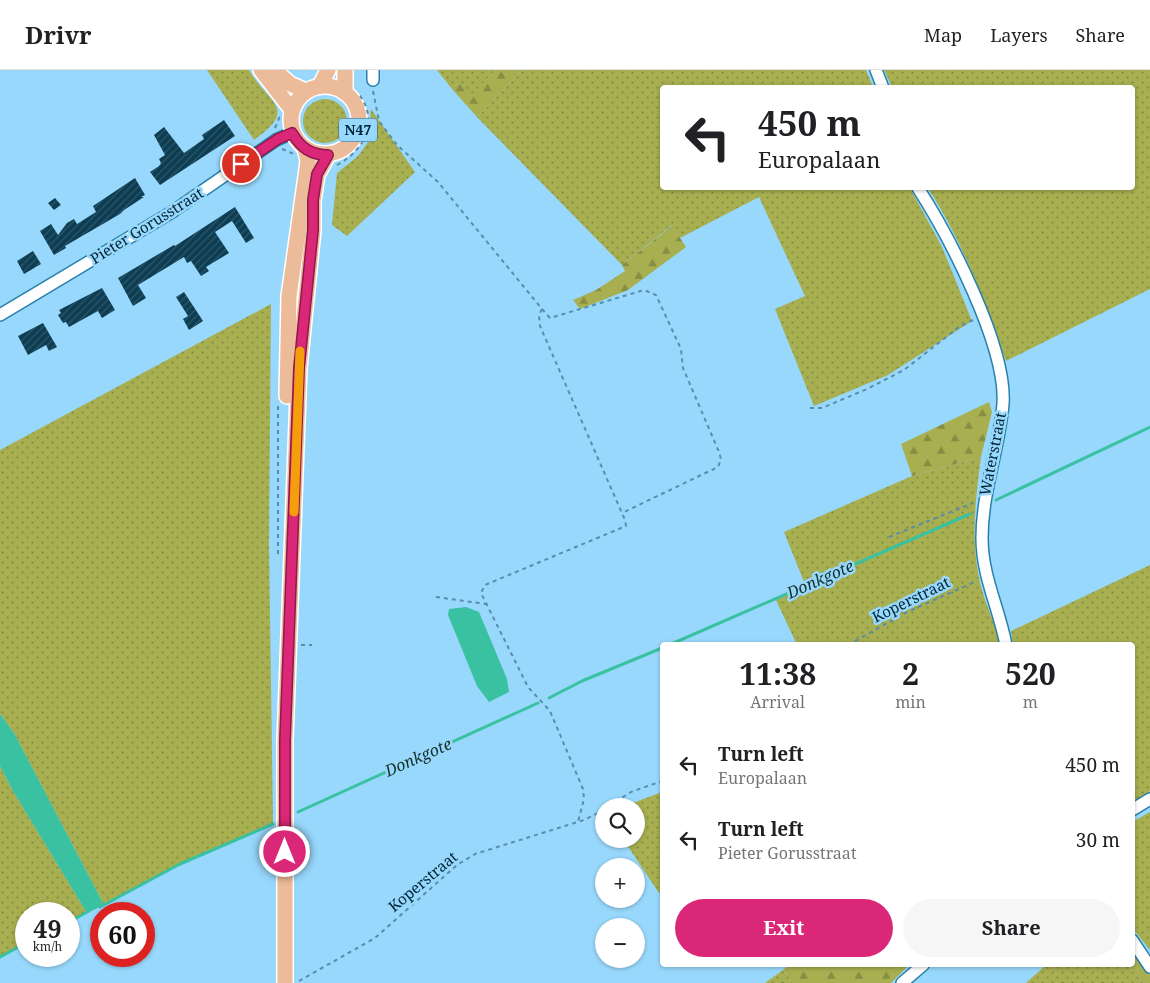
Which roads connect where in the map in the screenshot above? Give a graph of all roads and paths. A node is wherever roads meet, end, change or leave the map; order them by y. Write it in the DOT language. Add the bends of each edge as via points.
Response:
graph roads {
  1 [pos="261,70"];
  2 [pos="274,70"];
  3 [pos="328,70"];
  4 [pos="345,70"];
  5 [pos="876,70"];
  6 [pos="373,75"];
  7 [pos="882,85"];
  8 [pos="320,86"];
  9 [pos="306,92"];
  10 [pos="351,92"];
  11 [pos="286,111"];
  12 [pos="272,132"];
  13 [pos="292,133"];
  14 [pos="305,149"];
  15 [pos="331,161"];
  16 [pos="919,190"];
  17 [pos="542,309"];
  18 [pos="0,314"];
  19 [pos="982,316"];
  20 [pos="810,408"];
  21 [pos="984,499"];
  22 [pos="622,513"];
  23 [pos="889,537"];
  24 [pos="986,578"];
  25 [pos="436,597"];
  26 [pos="486,604"];
  27 [pos="853,642"];
  28 [pos="1005,642"];
  29 [pos="285,740"];
  30 [pos="660,782"];
  31 [pos="621,798"];
  32 [pos="1150,799"];
  33 [pos="1135,808"];
  34 [pos="595,814"];
  35 [pos="578,822"];
  36 [pos="1135,944"];
  37 [pos="921,967"];
  38 [pos="1150,967"];
  39 [pos="285,983"];
  40 [pos="294,983"];
  41 [pos="902,983"];
  1 -- 11 [label="main road"];
  2 -- 9 [label="main road" via="292,86"];
  3 -- 8 [label="main road"];
  4 -- 10 [label="main road"];
  5 -- 7 [label="street"];
  6 -- 17 [label="path" via="373,98 379,121 397,145 438,182"];
  8 -- 9 [label="main road"];
  8 -- 10 [label="main road"];
  9 -- 11 [label="main road"];
  10 -- 15 [label="main road, N47" via="358,112 358,130 349,145"];
  10 -- 15 [label="path" via="367,109 366,136 355,154"];
  11 -- 12 [label="path"];
  11 -- 13 [label="main road"];
  13 -- 14 [label="main road"];
  13 -- 18 [label="street, Pieter Gorusstraat" via="276,140 172,212"];
  14 -- 15 [label="main road, N47"];
  14 -- 29 [label="main road, N47" via="307,169 289,296 282,714"];
  15 -- 29 [label="main road, N47" via="322,163 316,183 299,368"];
  16 -- 19 [label="street, Waterstraat" via="943,227"];
  17 -- 22 [label="path" via="540,326"];
  17 -- 22 [label="path" via="550,318 644,290 656,295 681,349 683,368 721,459 718,467"];
  19 -- 20 [label="path" via="959,327 904,370 822,408"];
  19 -- 21 [label="street, Waterstraat" via="1000,370 1003,401 1000,435"];
  21 -- 23 [label="path"];
  21 -- 24 [label="street, Waterstraat" via="982,540"];
  22 -- 26 [label="path" via="626,526 485,585 481,593"];
  24 -- 27 [label="path, Koperstraat" via="907,612"];
  24 -- 28 [label="street, Waterstraat"];
  25 -- 26 [label="path"];
  26 -- 35 [label="path" via="528,687 550,710 583,790 584,800"];
  29 -- 39 [label="main road, N47"];
  30 -- 31 [label="path"];
  32 -- 33 [label="street"];
  34 -- 35 [label="path, Koperstraat"];
  35 -- 40 [label="path, Koperstraat" via="475,854 457,865 374,938"];
  36 -- 38 [label="street"];
  37 -- 41 [label="street"];
}
